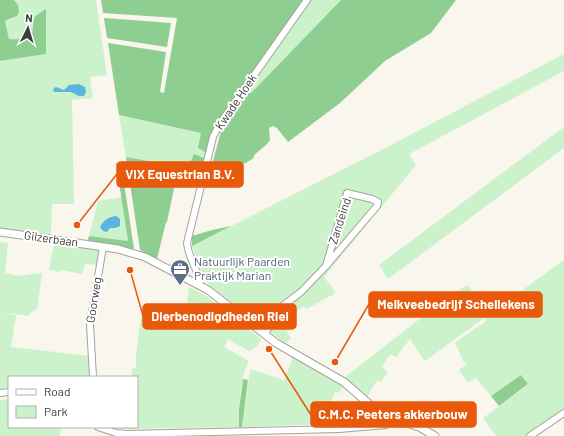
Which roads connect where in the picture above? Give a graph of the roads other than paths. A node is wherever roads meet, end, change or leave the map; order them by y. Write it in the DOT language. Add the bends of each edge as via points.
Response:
graph roads {
  1 [pos="307,0"];
  2 [pos="0,232"];
  3 [pos="103,247"];
  4 [pos="326,266"];
  5 [pos="200,285"];
  6 [pos="265,334"];
  7 [pos="93,376"];
  8 [pos="373,409"];
  9 [pos="564,413"];
  10 [pos="394,419"];
  11 [pos="371,426"];
  12 [pos="101,428"];
  13 [pos="169,435"];
  14 [pos="435,436"];
  15 [pos="530,436"];
  1 -- 5 [label="street, Kwade Hoek" via="213,137 187,243"];
  2 -- 3 [label="street, Gilzerbaan"];
  3 -- 5 [label="street" via="145,257"];
  3 -- 7 [label="street, Goorweg" via="90,324"];
  4 -- 4 [label="street, Zandeind" via="377,206 378,202 347,193"];
  4 -- 6 [label="street, Zandeind" via="301,292 280,308"];
  5 -- 6 [label="street"];
  6 -- 8 [label="street" via="344,382"];
  8 -- 10 [label="street"];
  8 -- 11 [label="street"];
  9 -- 15 [label="street"];
  10 -- 11 [label="street" via="389,424"];
  10 -- 14 [label="street" via="415,425"];
  11 -- 13 [label="street"];
  12 -- 13 [label="street" via="126,434"];
}
